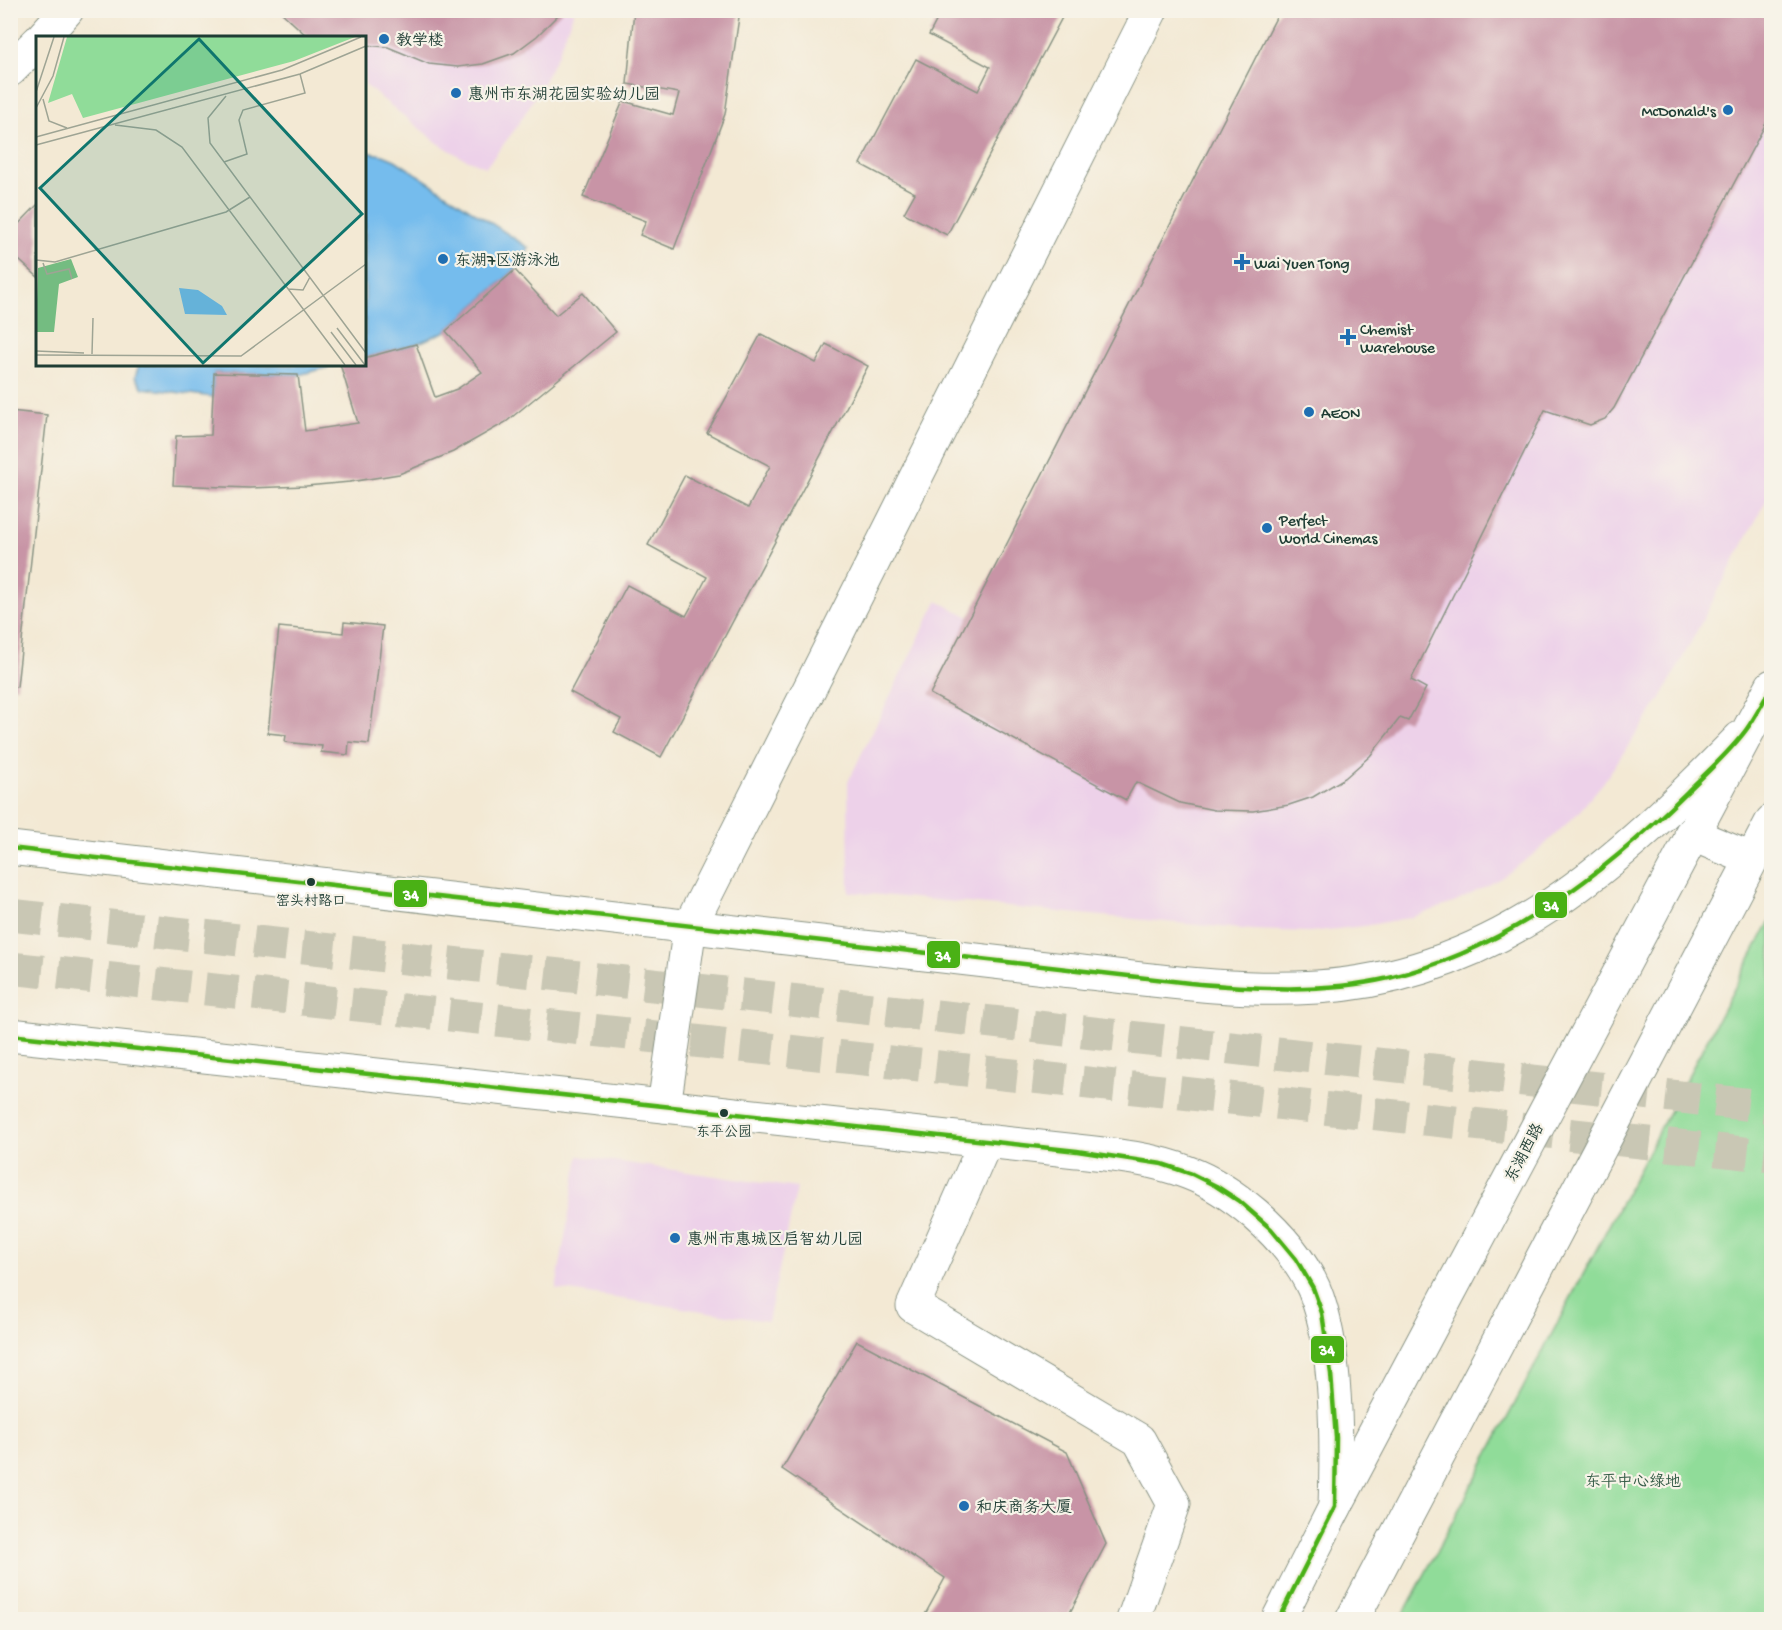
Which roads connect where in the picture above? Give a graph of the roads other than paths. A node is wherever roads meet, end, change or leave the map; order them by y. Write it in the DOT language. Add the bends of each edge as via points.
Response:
graph roads {
  1 [pos="67,10"];
  2 [pos="1151,10"];
  3 [pos="44,36"];
  4 [pos="36,44"];
  5 [pos="10,70"];
  6 [pos="1772,686"];
  7 [pos="1745,732"];
  8 [pos="1658,820"];
  9 [pos="1772,821"];
  10 [pos="1691,834"];
  11 [pos="10,848"];
  12 [pos="1751,859"];
  13 [pos="690,926"];
  14 [pos="10,1035"];
  15 [pos="664,1106"];
  16 [pos="986,1141"];
  17 [pos="1335,1507"];
  18 [pos="1133,1620"];
  19 [pos="1278,1620"];
  20 [pos="1352,1620"];
  1 -- 3 [label="main road"];
  2 -- 13 [label="main road"];
  4 -- 5 [label="main road"];
  6 -- 7 [label="main road, 东湖西路"];
  7 -- 8 [label="main road"];
  7 -- 10 [label="main road, 东湖西路"];
  8 -- 10 [label="main road"];
  8 -- 13 [label="main road" via="1573,891 1510,930 1434,964 1350,984 1280,989 1220,986"];
  9 -- 12 [label="main road"];
  10 -- 12 [label="main road"];
  10 -- 17 [label="main road, 东湖西路"];
  11 -- 13 [label="main road"];
  12 -- 20 [label="main road"];
  13 -- 15 [label="main road"];
  14 -- 15 [label="main road"];
  15 -- 16 [label="main road"];
  16 -- 17 [label="main road" via="1111,1155 1178,1169 1216,1186 1271,1229 1308,1277 1322,1313 1336,1438"];
  16 -- 18 [label="main road" via="913,1306 1139,1440 1174,1504"];
  17 -- 19 [label="main road, 东湖西路"];
}
